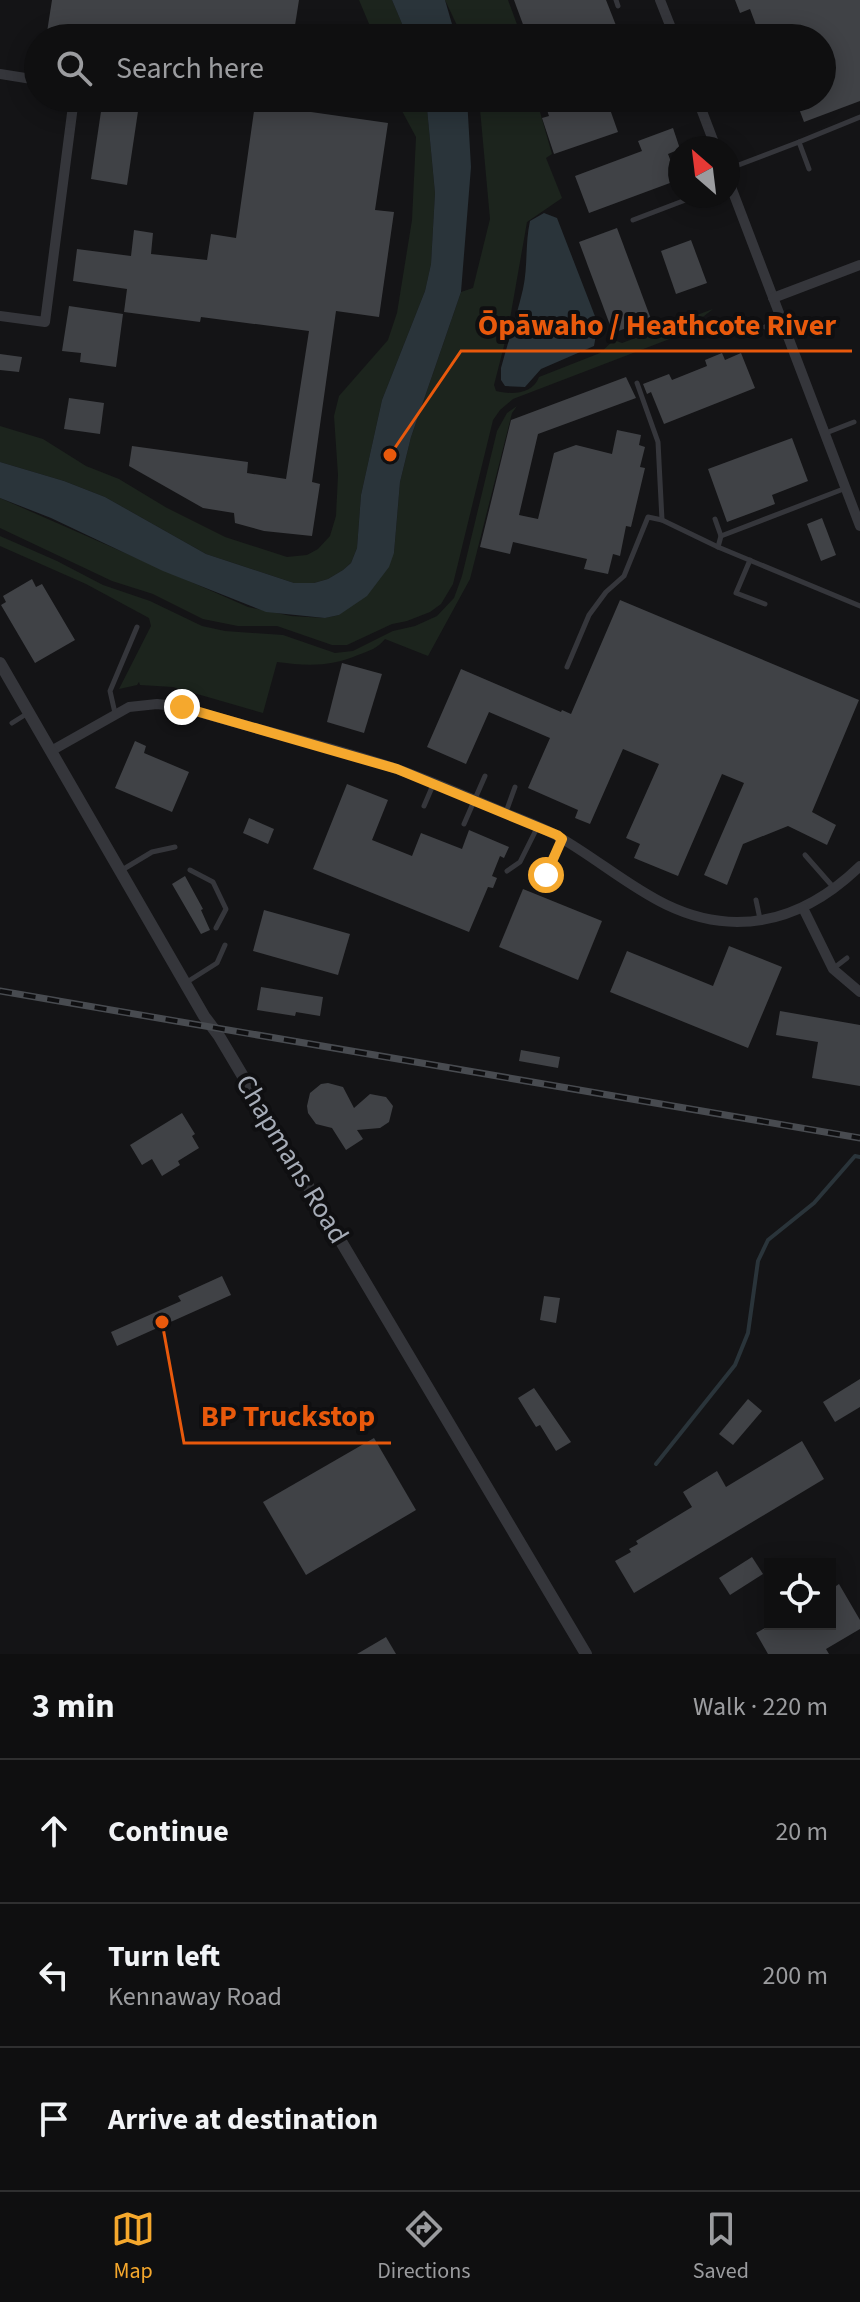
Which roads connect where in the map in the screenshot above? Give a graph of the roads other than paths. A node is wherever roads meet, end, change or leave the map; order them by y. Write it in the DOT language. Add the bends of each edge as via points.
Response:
graph roads {
  1 [pos="660,0"];
  2 [pos="669,24"];
  3 [pos="0,74"];
  4 [pos="24,78"];
  5 [pos="72,112"];
  6 [pos="702,112"];
  7 [pos="860,117"];
  8 [pos="711,136"];
  9 [pos="799,142"];
  10 [pos="740,164"];
  11 [pos="809,169"];
  12 [pos="668,207"];
  13 [pos="738,208"];
  14 [pos="633,220"];
  15 [pos="860,265"];
  16 [pos="773,298"];
  17 [pos="0,316"];
  18 [pos="782,321"];
  19 [pos="765,327"];
  20 [pos="637,383"];
  21 [pos="854,422"];
  22 [pos="825,434"];
  23 [pos="846,488"];
  24 [pos="858,512"];
  25 [pos="715,519"];
  26 [pos="662,520"];
  27 [pos="860,526"];
  28 [pos="721,536"];
  29 [pos="718,547"];
  30 [pos="750,560"];
  31 [pos="765,604"];
  32 [pos="860,606"];
  33 [pos="137,627"];
  34 [pos="567,667"];
  35 [pos="2,671"];
  36 [pos="29,713"];
  37 [pos="115,713"];
  38 [pos="12,723"];
  39 [pos="51,751"];
  40 [pos="485,776"];
  41 [pos="433,784"];
  42 [pos="515,787"];
  43 [pos="474,800"];
  44 [pos="424,806"];
  45 [pos="506,813"];
  46 [pos="464,824"];
  47 [pos="537,827"];
  48 [pos="562,839"];
  49 [pos="175,847"];
  50 [pos="805,855"];
  51 [pos="860,866"];
  52 [pos="121,870"];
  53 [pos="190,870"];
  54 [pos="507,871"];
  55 [pos="546,875"];
  56 [pos="835,889"];
  57 [pos="756,900"];
  58 [pos="803,908"];
  59 [pos="760,920"];
  60 [pos="216,928"];
  61 [pos="225,945"];
  62 [pos="847,958"];
  63 [pos="833,969"];
  64 [pos="186,983"];
  65 [pos="860,992"];
  66 [pos="586,1654"];
  1 -- 2 [label="street"];
  3 -- 4 [label="street"];
  5 -- 17 [label="street" via="45,322"];
  6 -- 8 [label="street"];
  7 -- 9 [label="lane"];
  9 -- 10 [label="lane"];
  9 -- 11 [label="lane"];
  12 -- 14 [label="lane"];
  13 -- 16 [label="street"];
  15 -- 16 [label="street"];
  16 -- 18 [label="street"];
  18 -- 19 [label="lane"];
  18 -- 22 [label="street"];
  20 -- 26 [label="lane" via="658,442"];
  21 -- 22 [label="lane"];
  22 -- 23 [label="street"];
  23 -- 24 [label="street"];
  23 -- 28 [label="lane"];
  24 -- 27 [label="street"];
  25 -- 28 [label="lane"];
  26 -- 29 [label="lane"];
  26 -- 34 [label="lane" via="648,517 624,576 589,615"];
  28 -- 29 [label="lane"];
  29 -- 30 [label="lane"];
  30 -- 31 [label="lane" via="736,593"];
  30 -- 32 [label="lane"];
  33 -- 37 [label="lane" via="110,691"];
  35 -- 36 [label="street, Chapmans Road"];
  36 -- 38 [label="lane"];
  36 -- 39 [label="street, Chapmans Road"];
  37 -- 39 [label="street"];
  37 -- 41 [label="street" via="143,704 182,707"];
  39 -- 52 [label="street, Chapmans Road"];
  40 -- 43 [label="lane"];
  41 -- 43 [label="street"];
  41 -- 44 [label="lane"];
  42 -- 45 [label="lane"];
  43 -- 45 [label="street"];
  43 -- 46 [label="lane"];
  45 -- 47 [label="street"];
  47 -- 48 [label="street"];
  47 -- 54 [label="lane" via="520,862"];
  48 -- 55 [label="lane"];
  48 -- 59 [label="street" via="643,895 676,909 708,919"];
  49 -- 52 [label="lane" via="152,852"];
  50 -- 56 [label="lane"];
  51 -- 56 [label="street"];
  52 -- 64 [label="street, Chapmans Road"];
  53 -- 60 [label="lane" via="213,882 226,909"];
  56 -- 58 [label="street"];
  57 -- 59 [label="lane"];
  58 -- 59 [label="street"];
  58 -- 63 [label="street"];
  61 -- 64 [label="lane" via="217,963"];
  62 -- 63 [label="lane"];
  63 -- 65 [label="street"];
  64 -- 66 [label="street, Chapmans Road"];
}
